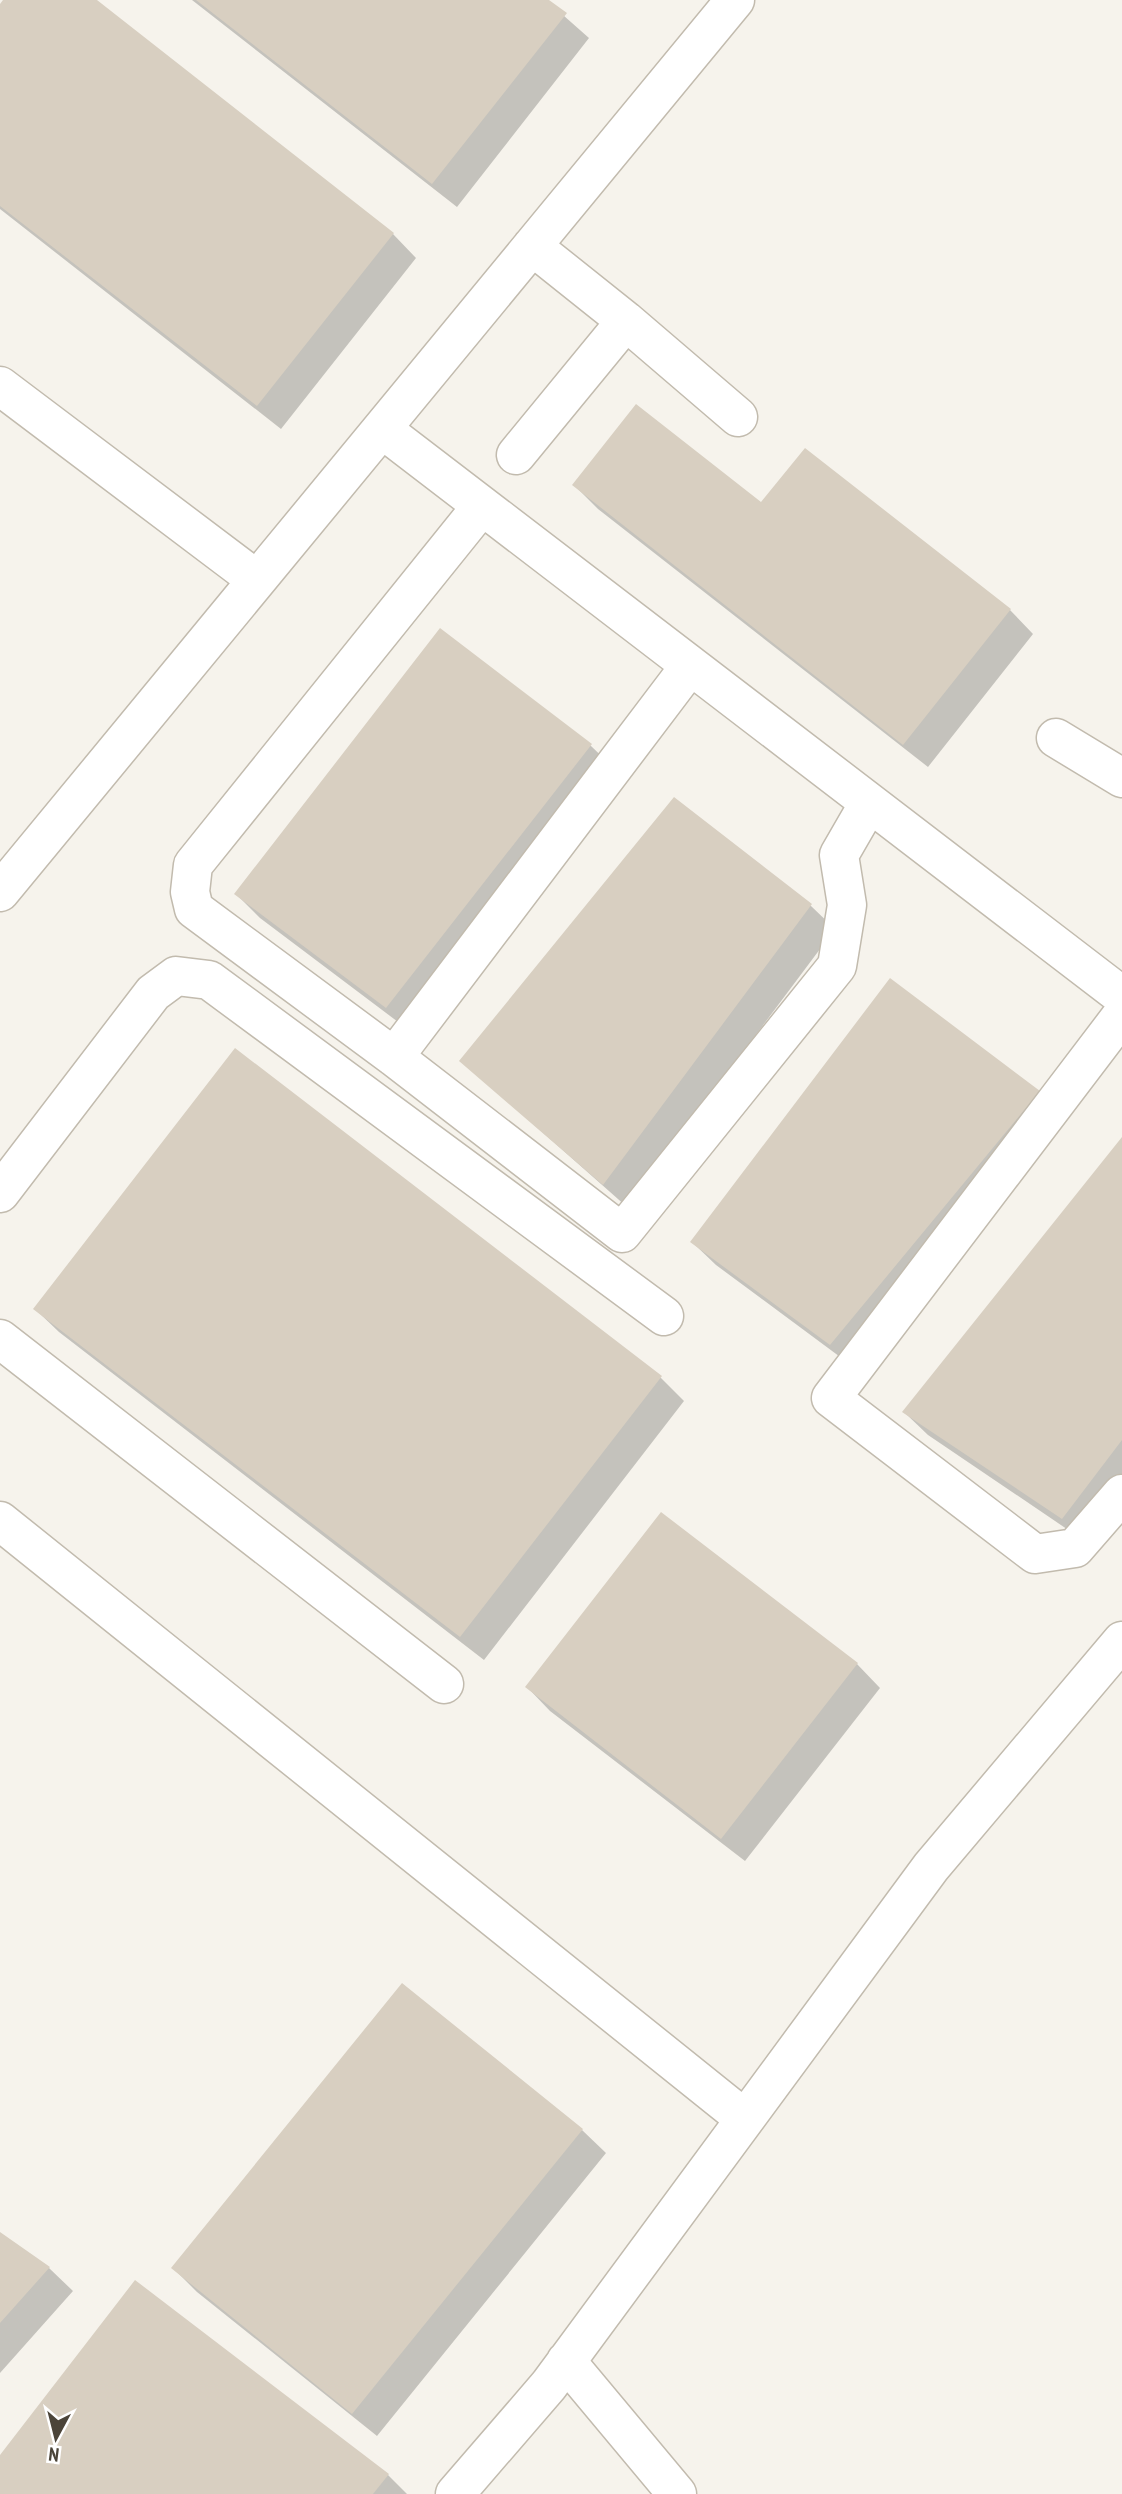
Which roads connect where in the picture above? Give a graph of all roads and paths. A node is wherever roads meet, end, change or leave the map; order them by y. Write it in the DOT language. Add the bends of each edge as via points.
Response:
graph roads {
  1 [pos="736,0"];
  2 [pos="532,246"];
  3 [pos="626,321"];
  4 [pos="0,386"];
  5 [pos="738,417"];
  6 [pos="382,429"];
  7 [pos="516,455"];
  8 [pos="481,508"];
  9 [pos="257,580"];
  10 [pos="690,666"];
  11 [pos="1056,738"];
  12 [pos="1122,778"];
  13 [pos="869,803"];
  14 [pos="0,892"];
  15 [pos="1122,996"];
  16 [pos="1122,1016"];
  17 [pos="394,1057"];
  18 [pos="0,1193"];
  19 [pos="664,1315"];
  20 [pos="0,1339"];
  21 [pos="1122,1494"];
  22 [pos="0,1521"];
  23 [pos="1122,1641"];
  24 [pos="444,1684"];
  25 [pos="745,2119"];
  26 [pos="566,2361"];
  27 [pos="455,2494"];
  28 [pos="677,2494"];
  1 -- 2 [label="street"];
  2 -- 3 [label="street"];
  2 -- 6 [label="street"];
  3 -- 5 [label="street"];
  3 -- 7 [label="street"];
  4 -- 9 [label="street"];
  6 -- 8 [label="street"];
  6 -- 9 [label="street"];
  8 -- 10 [label="street"];
  8 -- 17 [label="street" via="193,864 190,892 194,909"];
  9 -- 14 [label="street"];
  10 -- 13 [label="street"];
  10 -- 17 [label="street"];
  11 -- 12 [label="street"];
  13 -- 15 [label="street"];
  13 -- 17 [label="street" via="839,855 846,905 837,966 622,1233"];
  16 -- 21 [label="street" via="831,1398 1035,1554 1075,1548"];
  18 -- 19 [label="street" via="153,993 176,976 209,980"];
  20 -- 24 [label="street"];
  22 -- 25 [label="street"];
  23 -- 25 [label="street" via="931,1867"];
  25 -- 26 [label="street"];
  26 -- 27 [label="street"];
  26 -- 28 [label="street"];
}
